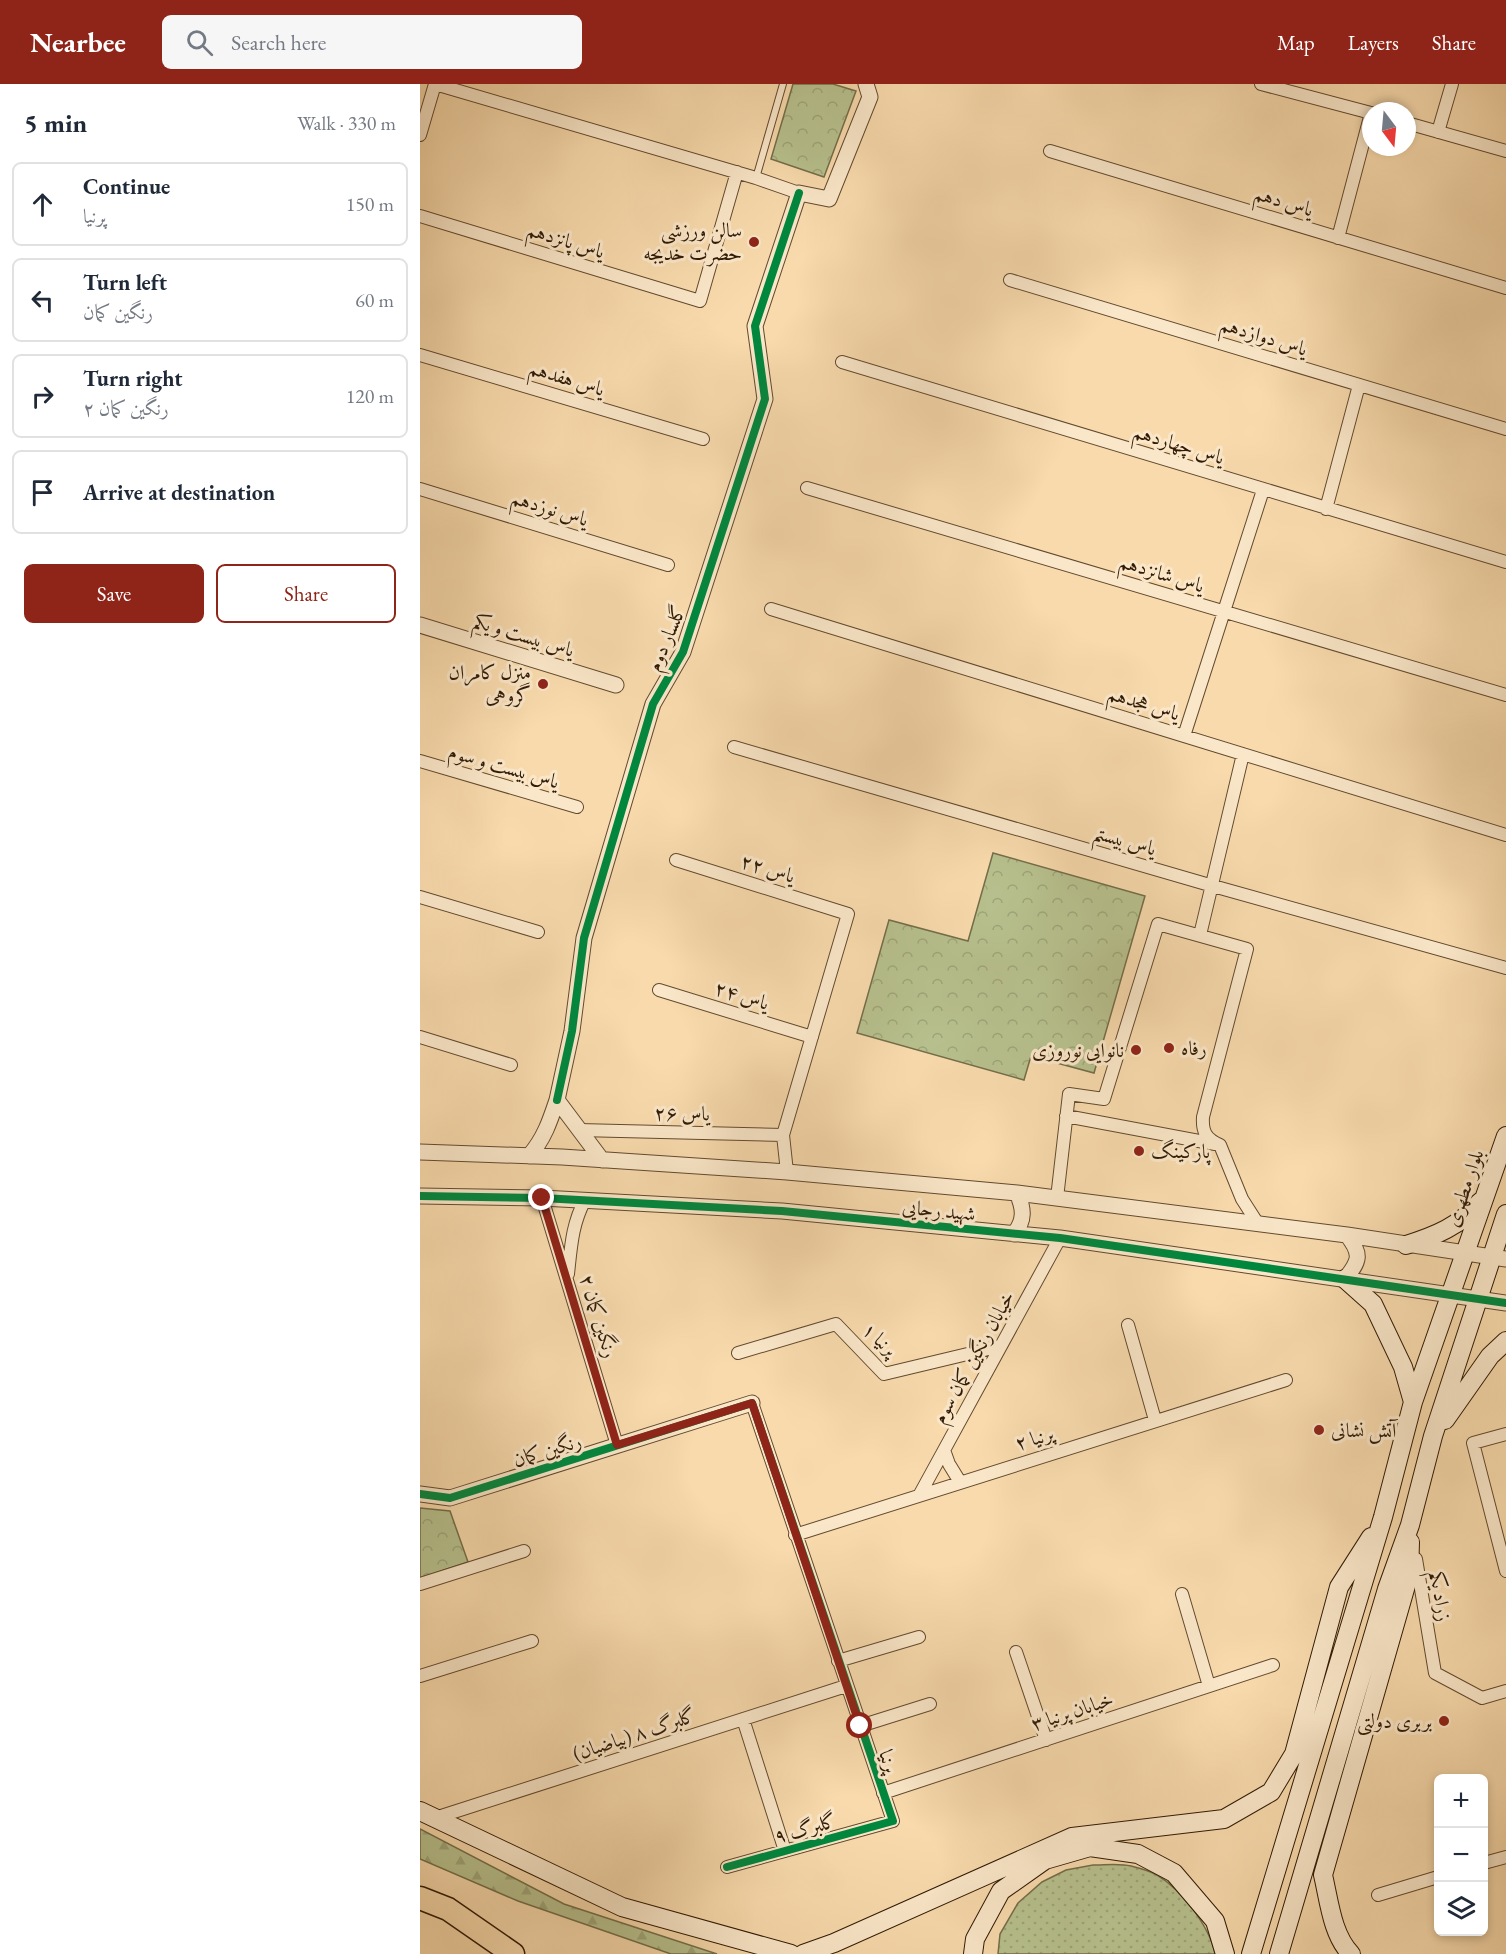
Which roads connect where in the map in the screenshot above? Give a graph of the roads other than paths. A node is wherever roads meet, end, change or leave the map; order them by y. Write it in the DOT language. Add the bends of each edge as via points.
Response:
graph roads {
  1 [pos="435,84"];
  2 [pos="783,84"];
  3 [pos="866,84"];
  4 [pos="1262,84"];
  5 [pos="1452,84"];
  6 [pos="1362,111"];
  7 [pos="1416,126"];
  8 [pos="1438,132"];
  9 [pos="420,135"];
  10 [pos="1362,147"];
  11 [pos="1050,151"];
  12 [pos="1506,152"];
  13 [pos="737,172"];
  14 [pos="756,178"];
  15 [pos="799,193"];
  16 [pos="420,216"];
  17 [pos="1338,238"];
  18 [pos="1010,280"];
  19 [pos="1506,288"];
  20 [pos="420,355"];
  21 [pos="842,362"];
  22 [pos="1359,385"];
  23 [pos="1506,429"];
  24 [pos="703,439"];
  25 [pos="807,488"];
  26 [pos="420,489"];
  27 [pos="1263,490"];
  28 [pos="1326,509"];
  29 [pos="1506,562"];
  30 [pos="668,565"];
  31 [pos="771,609"];
  32 [pos="1224,612"];
  33 [pos="420,625"];
  34 [pos="615,685"];
  35 [pos="1506,695"];
  36 [pos="1184,736"];
  37 [pos="734,747"];
  38 [pos="1243,754"];
  39 [pos="420,761"];
  40 [pos="577,807"];
  41 [pos="1506,835"];
  42 [pos="676,860"];
  43 [pos="1213,886"];
  44 [pos="420,897"];
  45 [pos="538,932"];
  46 [pos="1200,935"];
  47 [pos="1506,968"];
  48 [pos="659,990"];
  49 [pos="420,1037"];
  50 [pos="812,1037"];
  51 [pos="511,1065"];
  52 [pos="557,1100"];
  53 [pos="1066,1116"];
  54 [pos="579,1130"];
  55 [pos="783,1135"];
  56 [pos="1506,1136"];
  57 [pos="1220,1145"];
  58 [pos="420,1152"];
  59 [pos="529,1156"];
  60 [pos="602,1160"];
  61 [pos="787,1172"];
  62 [pos="1017,1193"];
  63 [pos="420,1196"];
  64 [pos="1485,1196"];
  65 [pos="542,1198"];
  66 [pos="1057,1198"];
  67 [pos="585,1200"];
  68 [pos="1506,1214"];
  69 [pos="1258,1224"];
  70 [pos="1014,1234"];
  71 [pos="1347,1235"];
  72 [pos="1060,1238"];
  73 [pos="1406,1245"];
  74 [pos="1465,1254"];
  75 [pos="1499,1258"];
  76 [pos="1345,1279"];
  77 [pos="567,1281"];
  78 [pos="1452,1295"];
  79 [pos="1478,1300"];
  80 [pos="1506,1303"];
  81 [pos="1128,1325"];
  82 [pos="1506,1341"];
  83 [pos="1001,1346"];
  84 [pos="738,1353"];
  85 [pos="1286,1380"];
  86 [pos="1413,1402"];
  87 [pos="752,1403"];
  88 [pos="1155,1420"];
  89 [pos="1506,1434"];
  90 [pos="1433,1436"];
  91 [pos="617,1445"];
  92 [pos="944,1450"];
  93 [pos="960,1482"];
  94 [pos="420,1494"];
  95 [pos="920,1494"];
  96 [pos="1383,1517"];
  97 [pos="1410,1525"];
  98 [pos="1501,1529"];
  99 [pos="795,1535"];
  100 [pos="524,1551"];
  101 [pos="1506,1571"];
  102 [pos="420,1584"];
  103 [pos="1182,1594"];
  104 [pos="919,1637"];
  105 [pos="532,1641"];
  106 [pos="1016,1652"];
  107 [pos="838,1661"];
  108 [pos="1273,1665"];
  109 [pos="420,1676"];
  110 [pos="846,1686"];
  111 [pos="1209,1686"];
  112 [pos="1506,1691"];
  113 [pos="930,1704"];
  114 [pos="744,1719"];
  115 [pos="860,1726"];
  116 [pos="1046,1740"];
  117 [pos="883,1793"];
  118 [pos="427,1815"];
  119 [pos="893,1821"];
  120 [pos="785,1851"];
  121 [pos="1506,1857"];
  122 [pos="1488,1862"];
  123 [pos="727,1867"];
  124 [pos="1434,1878"];
  125 [pos="1378,1895"];
  126 [pos="420,1898"];
  127 [pos="513,1954"];
  128 [pos="791,1954"];
  129 [pos="803,1954"];
  130 [pos="973,1954"];
  131 [pos="1226,1954"];
  132 [pos="1251,1954"];
  133 [pos="1279,1954"];
  134 [pos="1351,1954"];
  1 -- 9 [label="street"];
  1 -- 13 [label="street"];
  2 -- 14 [label="lane"];
  3 -- 15 [label="street" via="870,97 829,199"];
  4 -- 6 [label="street"];
  5 -- 8 [label="street"];
  7 -- 8 [label="street"];
  8 -- 12 [label="street"];
  10 -- 17 [label="street"];
  11 -- 17 [label="street, یاس دهم"];
  13 -- 14 [label="street"];
  13 -- 16 [label="street, یاس پانزدهم" via="700,301"];
  14 -- 15 [label="street"];
  15 -- 52 [label="street, گلسار دوم" via="755,326 765,399 683,652 653,704 584,938 572,1031"];
  17 -- 19 [label="street, یاس دهم"];
  18 -- 22 [label="street, یاس دوازدهم"];
  20 -- 24 [label="street, یاس هفدهم"];
  21 -- 27 [label="street, یاس چهاردهم"];
  22 -- 23 [label="street, یاس دوازدهم"];
  22 -- 28 [label="street"];
  25 -- 32 [label="street, یاس شانزدهم"];
  26 -- 30 [label="street, یاس نوزدهم"];
  27 -- 28 [label="street, یاس چهاردهم"];
  27 -- 32 [label="street"];
  28 -- 29 [label="street, یاس چهاردهم"];
  31 -- 36 [label="street, یاس هجدهم"];
  32 -- 35 [label="street, یاس شانزدهم"];
  32 -- 36 [label="street"];
  33 -- 34 [label="street, یاس بیست و یکم"];
  36 -- 38 [label="street, یاس هجدهم"];
  37 -- 43 [label="street, یاس بیستم"];
  38 -- 41 [label="street, یاس هجدهم"];
  38 -- 43 [label="street"];
  39 -- 40 [label="street, یاس بیست و سوم"];
  42 -- 50 [label="street, یاس ۲۲" via="848,914"];
  43 -- 46 [label="street"];
  43 -- 47 [label="street, یاس بیستم"];
  44 -- 45 [label="street"];
  46 -- 53 [label="street" via="1158,924 1104,1098 1069,1094"];
  46 -- 57 [label="street" via="1247,949 1203,1118 1203,1131 1210,1141"];
  48 -- 50 [label="street, یاس ۲۴"];
  49 -- 51 [label="street"];
  50 -- 55 [label="street"];
  52 -- 54 [label="street"];
  52 -- 59 [label="street, گلسار دوم" via="546,1133"];
  53 -- 57 [label="street"];
  53 -- 66 [label="street"];
  54 -- 55 [label="street, یاس ۲۶"];
  54 -- 60 [label="street"];
  55 -- 61 [label="street"];
  56 -- 64 [label="main road, بلوار مطهری"];
  57 -- 69 [label="street" via="1242,1199"];
  58 -- 59 [label="street, شهید رجایی"];
  59 -- 60 [label="street, شهید رجایی"];
  60 -- 61 [label="street, شهید رجایی"];
  61 -- 62 [label="street, شهید رجایی"];
  62 -- 66 [label="street, شهید رجایی"];
  62 -- 70 [label="street" via="1024,1215"];
  63 -- 65 [label="street, شهید رجایی"];
  64 -- 73 [label="main road" via="1450,1228"];
  64 -- 74 [label="main road, بلوار مطهری"];
  65 -- 67 [label="street, شهید رجایی"];
  65 -- 77 [label="street, رنگین کمان ۲"];
  66 -- 69 [label="street, شهید رجایی"];
  67 -- 70 [label="street, شهید رجایی" via="782,1211"];
  67 -- 77 [label="street" via="572,1234"];
  68 -- 75 [label="main road"];
  69 -- 71 [label="street, شهید رجایی"];
  70 -- 72 [label="street, شهید رجایی"];
  71 -- 73 [label="street, شهید رجایی"];
  71 -- 76 [label="street" via="1357,1248 1358,1259"];
  72 -- 76 [label="street, شهید رجایی"];
  72 -- 83 [label="street, خیابان رنگین کمان سوم"];
  73 -- 74 [label="street, شهید رجایی"];
  74 -- 75 [label="street, شهید رجایی"];
  74 -- 78 [label="main road, بلوار مطهری"];
  75 -- 79 [label="main road"];
  76 -- 78 [label="street, شهید رجایی"];
  76 -- 86 [label="main road" via="1372,1304 1403,1367"];
  77 -- 91 [label="street, رنگین کمان ۲"];
  78 -- 79 [label="street, شهید رجایی"];
  78 -- 86 [label="main road, بلوار مطهری"];
  79 -- 80 [label="street"];
  79 -- 90 [label="main road"];
  81 -- 88 [label="street"];
  82 -- 90 [label="main road"];
  83 -- 84 [label="street, پرنیا ۱" via="884,1374 836,1324"];
  83 -- 92 [label="street, خیابان رنگین کمان سوم"];
  85 -- 88 [label="street, پرنیا ۲"];
  86 -- 96 [label="main road, بلوار مطهری"];
  87 -- 91 [label="street, رنگین کمان"];
  87 -- 99 [label="street, پرنیا"];
  88 -- 93 [label="street, پرنیا ۲"];
  89 -- 98 [label="street" via="1473,1443"];
  90 -- 97 [label="main road"];
  91 -- 94 [label="street, رنگین کمان" via="450,1498"];
  92 -- 93 [label="street"];
  92 -- 95 [label="street, خیابان رنگین کمان سوم"];
  93 -- 95 [label="street, پرنیا ۲"];
  95 -- 99 [label="street, پرنیا ۲"];
  96 -- 129 [label="main road" via="1339,1587 1294,1754 1270,1792 1224,1819 1072,1837"];
  96 -- 132 [label="main road, بلوار مطهری"];
  97 -- 112 [label="street, زراد یکم" via="1434,1673 1482,1698"];
  97 -- 133 [label="main road" via="1387,1589"];
  97 -- 134 [label="main road" via="1409,1575 1323,1875 1343,1946"];
  98 -- 101 [label="street"];
  99 -- 107 [label="street, پرنیا"];
  100 -- 102 [label="street"];
  103 -- 111 [label="street"];
  104 -- 107 [label="street"];
  105 -- 109 [label="street"];
  106 -- 116 [label="street"];
  107 -- 110 [label="street, پرنیا"];
  108 -- 111 [label="street, خیابان پرنیا ۳"];
  110 -- 114 [label="street, گلبرگ ۸ (بیاضیان)"];
  110 -- 115 [label="street, پرنیا"];
  111 -- 116 [label="street, خیابان پرنیا ۳"];
  113 -- 115 [label="street"];
  114 -- 118 [label="street, گلبرگ ۸ (بیاضیان)"];
  114 -- 120 [label="street"];
  115 -- 117 [label="street, پرنیا"];
  116 -- 117 [label="street, خیابان پرنیا ۳"];
  117 -- 119 [label="street, پرنیا"];
  118 -- 128 [label="main road" via="622,1907"];
  119 -- 120 [label="street, گلبرگ ۹"];
  120 -- 123 [label="street, گلبرگ ۹"];
  121 -- 122 [label="street"];
  124 -- 125 [label="street"];
  126 -- 127 [label="highway" via="448,1909"];
  130 -- 131 [label="main road" via="975,1939 1001,1891 1046,1860 1090,1847 1138,1854 1174,1873 1215,1921"];
}
